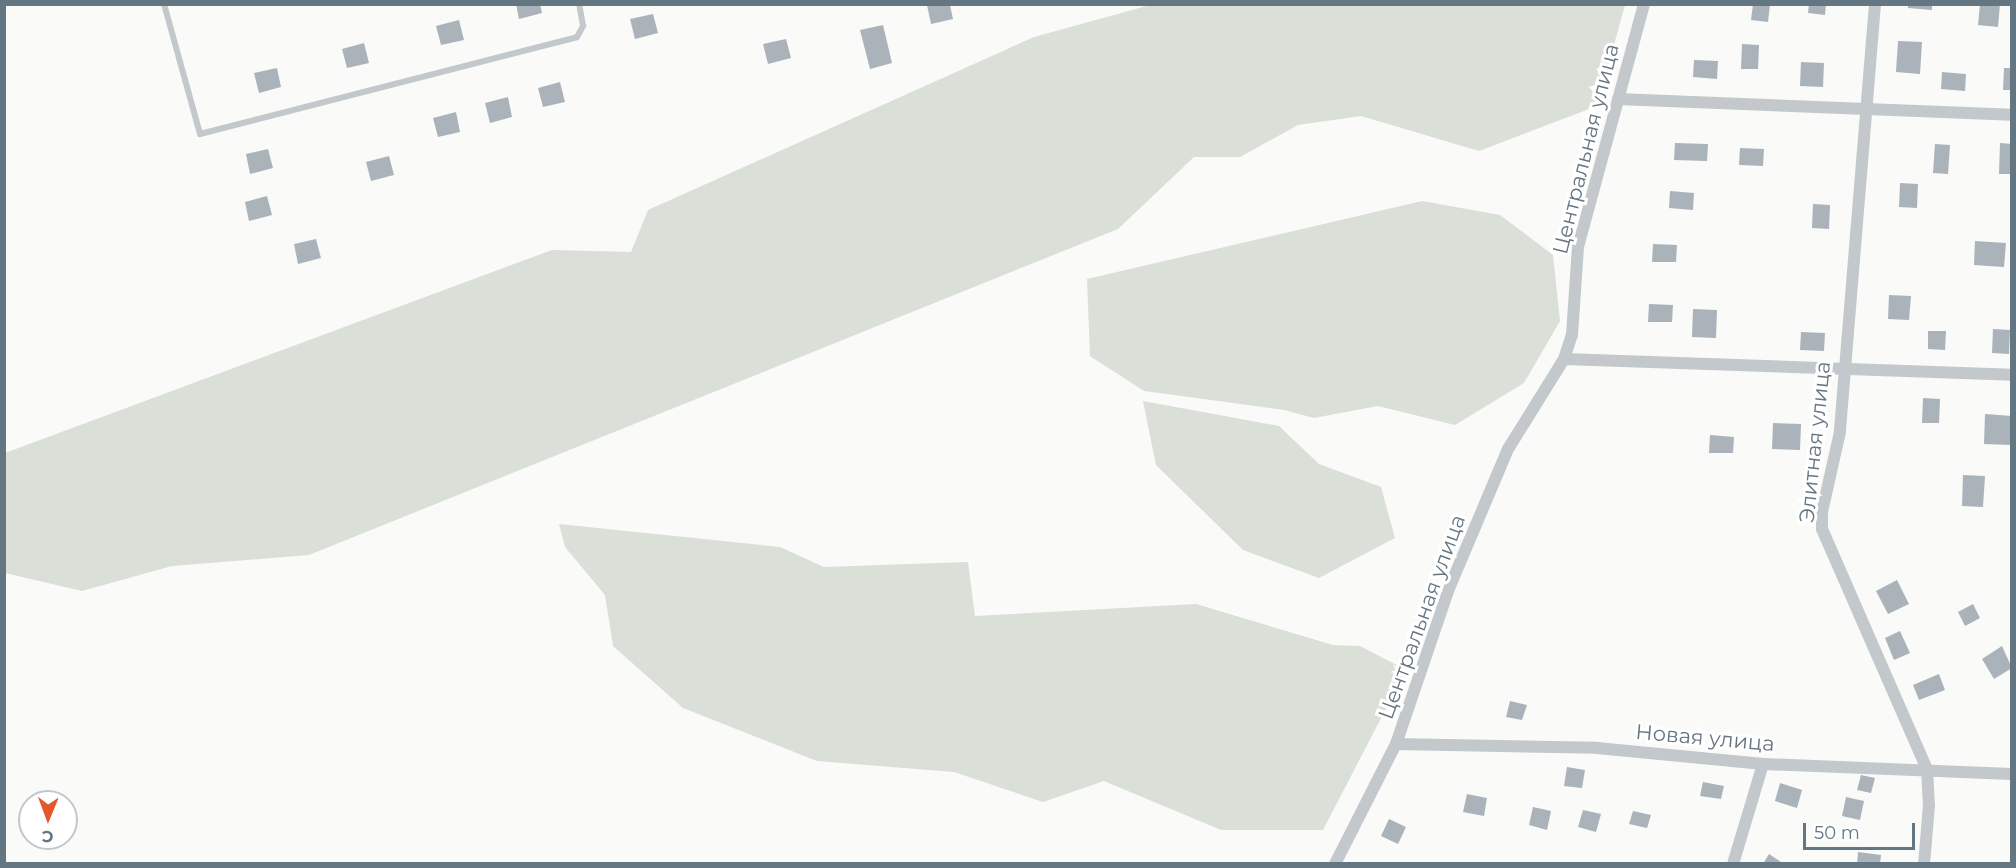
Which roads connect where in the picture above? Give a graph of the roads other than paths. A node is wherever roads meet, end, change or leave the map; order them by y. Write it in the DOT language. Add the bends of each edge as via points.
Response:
graph roads {
  1 [pos="164,4"];
  2 [pos="579,4"];
  3 [pos="1644,4"];
  4 [pos="1875,4"];
  5 [pos="1618,99"];
  6 [pos="1866,109"];
  7 [pos="2012,115"];
  8 [pos="1564,360"];
  9 [pos="1843,370"];
  10 [pos="2012,375"];
  11 [pos="1396,744"];
  12 [pos="1763,764"];
  13 [pos="1927,769"];
  14 [pos="2012,774"];
  15 [pos="1335,864"];
  16 [pos="1733,864"];
  17 [pos="1924,864"];
  1 -- 2 [label="lane" via="200,134 577,37 583,26"];
  3 -- 5 [label="street, Центральная улица"];
  4 -- 6 [label="street, Элитная улица"];
  5 -- 6 [label="street"];
  5 -- 8 [label="street, Центральная улица" via="1578,247 1572,335"];
  6 -- 7 [label="street"];
  6 -- 9 [label="street, Элитная улица"];
  8 -- 9 [label="street"];
  8 -- 11 [label="street, Центральная улица" via="1508,449 1448,591"];
  9 -- 10 [label="street"];
  9 -- 13 [label="street, Элитная улица" via="1840,432 1822,512 1822,529"];
  11 -- 12 [label="street, Новая улица" via="1597,748"];
  11 -- 15 [label="street, Центральная улица"];
  12 -- 13 [label="street, Новая улица"];
  12 -- 16 [label="street"];
  13 -- 14 [label="street, Новая улица"];
  13 -- 17 [label="street, Элитная улица" via="1929,805"];
}
